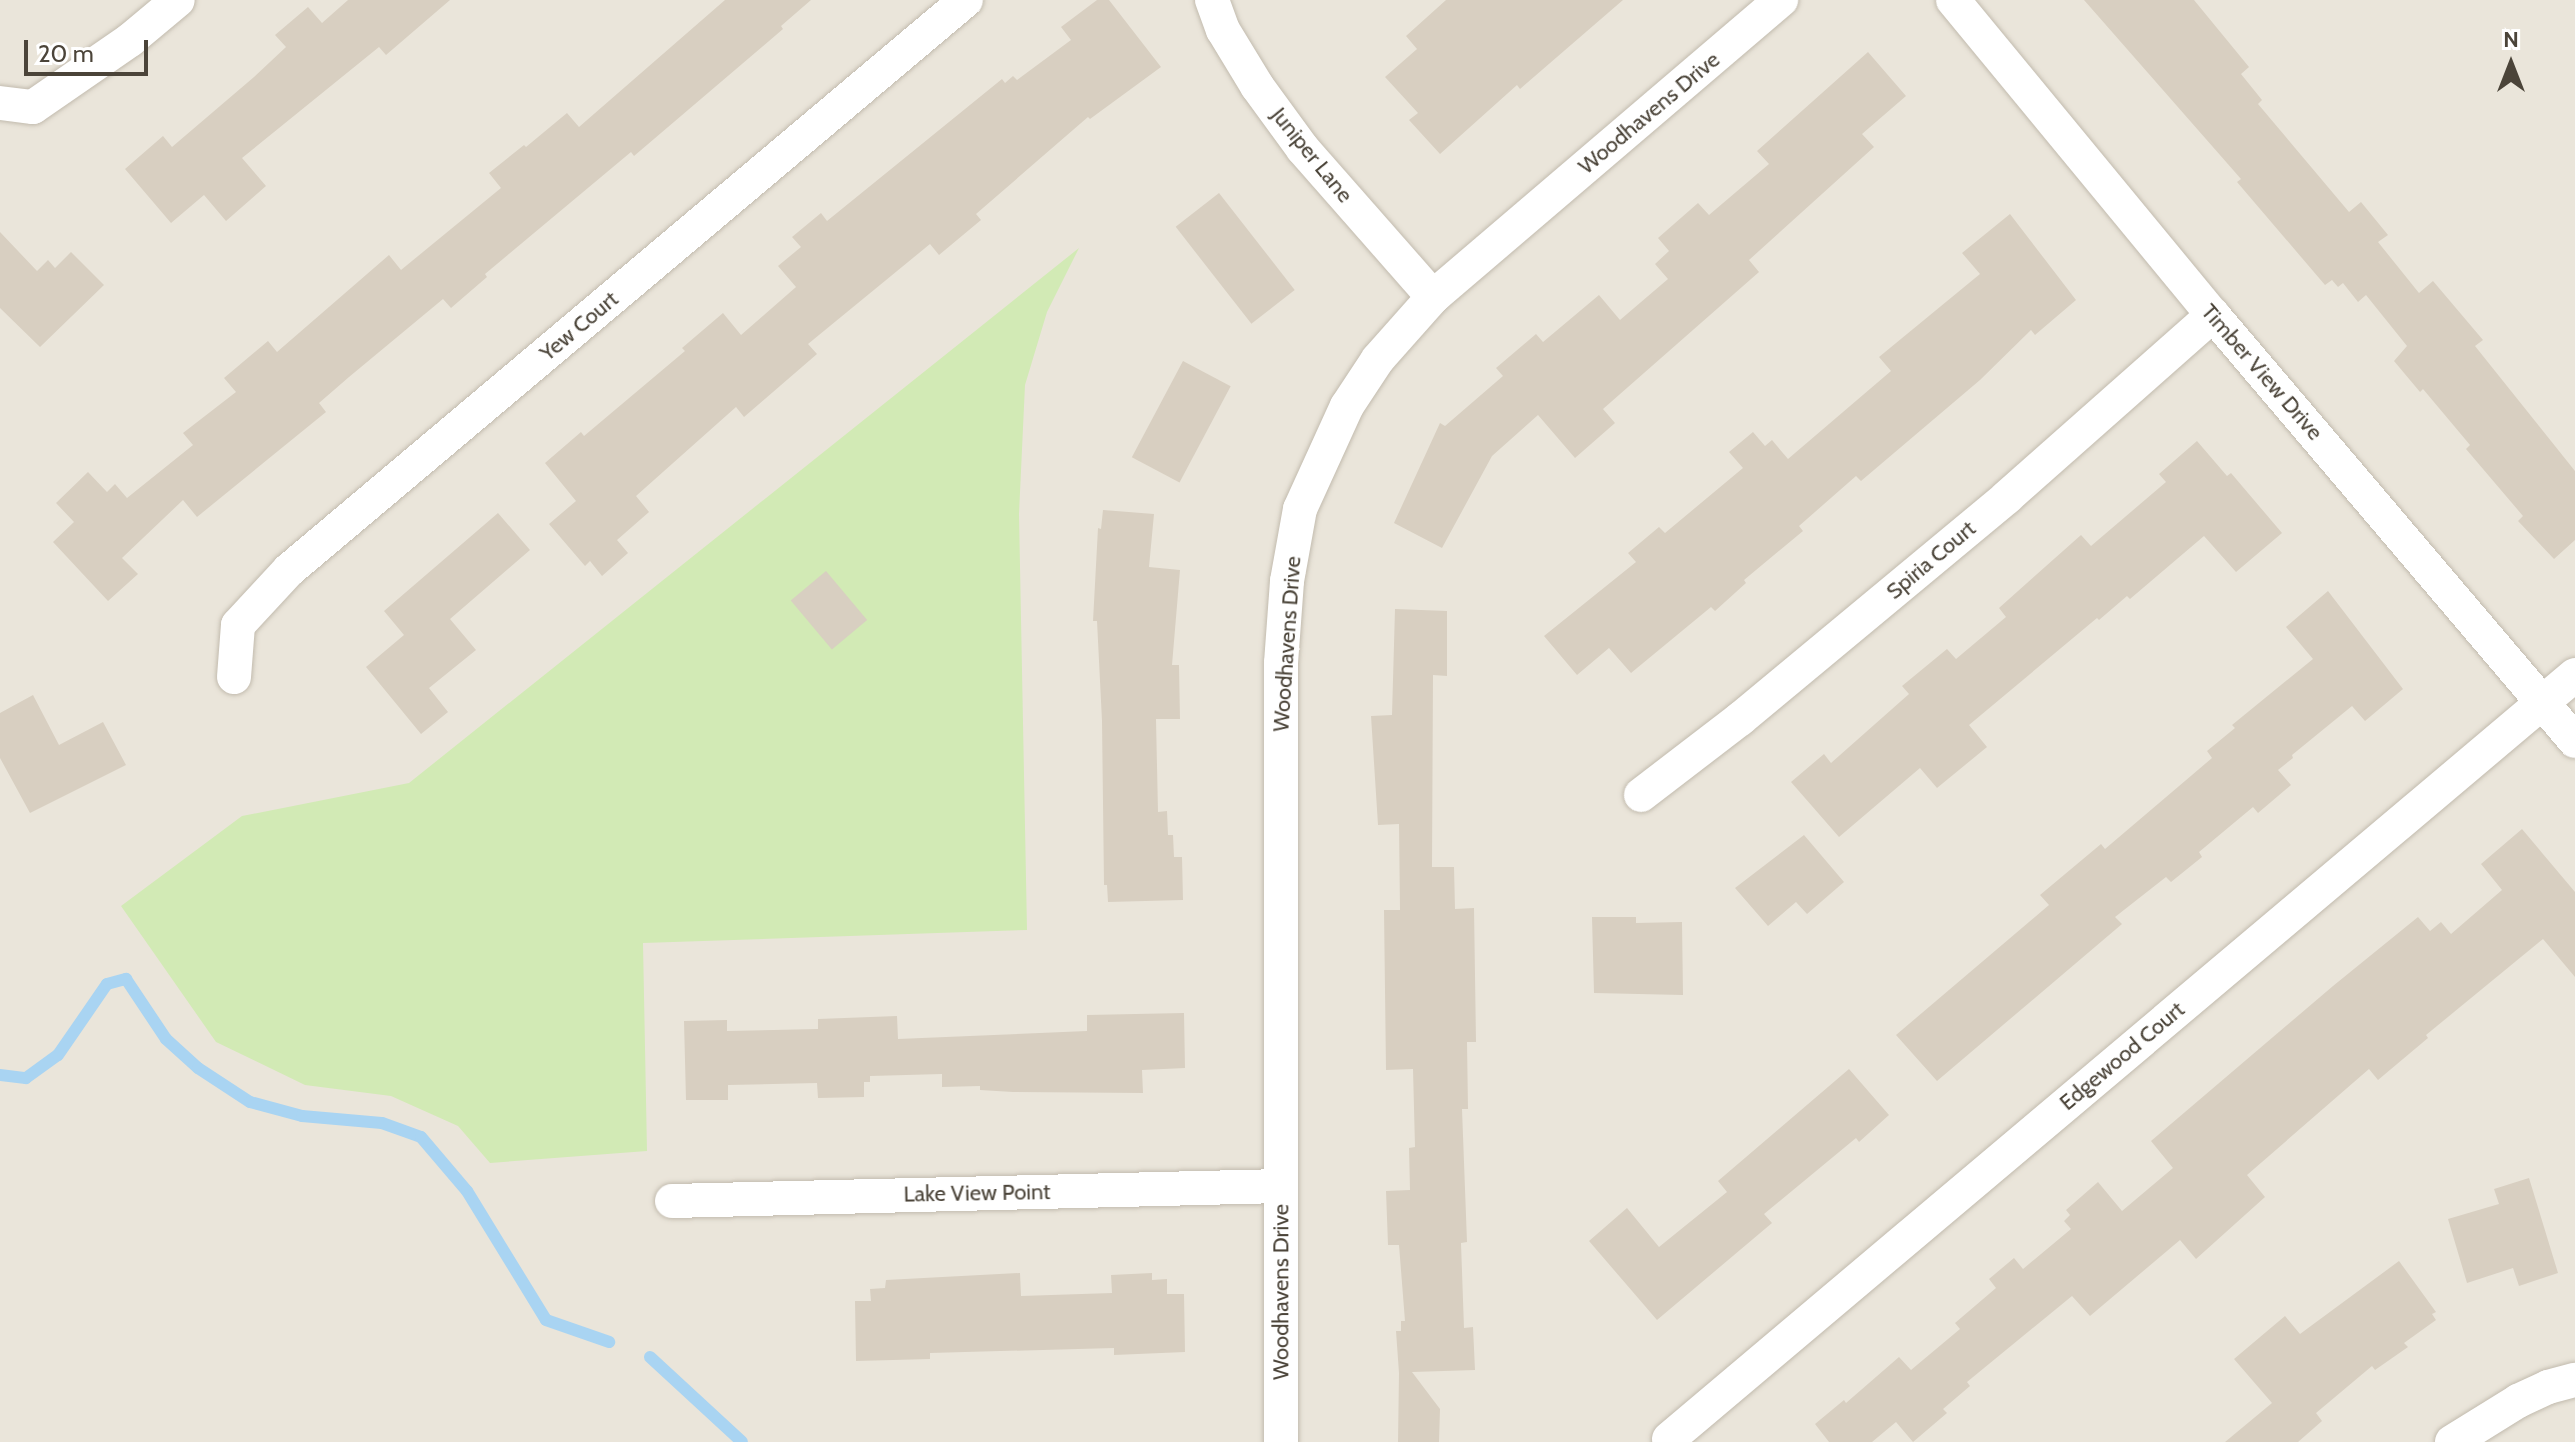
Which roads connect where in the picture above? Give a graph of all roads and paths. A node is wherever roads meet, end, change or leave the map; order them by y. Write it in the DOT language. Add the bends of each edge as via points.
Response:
graph roads {
  1 [pos="178,0"];
  2 [pos="966,0"];
  3 [pos="1212,0"];
  4 [pos="1781,0"];
  5 [pos="1953,0"];
  6 [pos="0,103"];
  7 [pos="1433,297"];
  8 [pos="2213,315"];
  9 [pos="2575,675"];
  10 [pos="234,677"];
  11 [pos="2543,703"];
  12 [pos="2575,741"];
  13 [pos="1641,795"];
  14 [pos="1281,1186"];
  15 [pos="672,1201"];
  16 [pos="2575,1380"];
  17 [pos="1669,1439"];
  18 [pos="1281,1442"];
  19 [pos="2452,1442"];
  1 -- 6 [label="street" via="33,107"];
  2 -- 10 [label="street, Yew Court" via="289,570 238,625"];
  3 -- 7 [label="street, Juniper Lane" via="1223,30 1257,86 1303,149"];
  4 -- 7 [label="street, Woodhavens Drive"];
  5 -- 8 [label="street, Timber View Drive"];
  7 -- 14 [label="street, Woodhavens Drive" via="1378,359 1347,406 1300,509 1287,581 1279,789"];
  8 -- 11 [label="street, Timber View Drive"];
  8 -- 13 [label="street, Spiria Court" via="2007,497"];
  9 -- 11 [label="street, Edgewood Court"];
  11 -- 12 [label="street, Timber View Drive"];
  11 -- 17 [label="street, Edgewood Court"];
  14 -- 15 [label="street, Lake View Point"];
  14 -- 18 [label="street, Woodhavens Drive"];
  16 -- 19 [label="street" via="2518,1401"];
}
